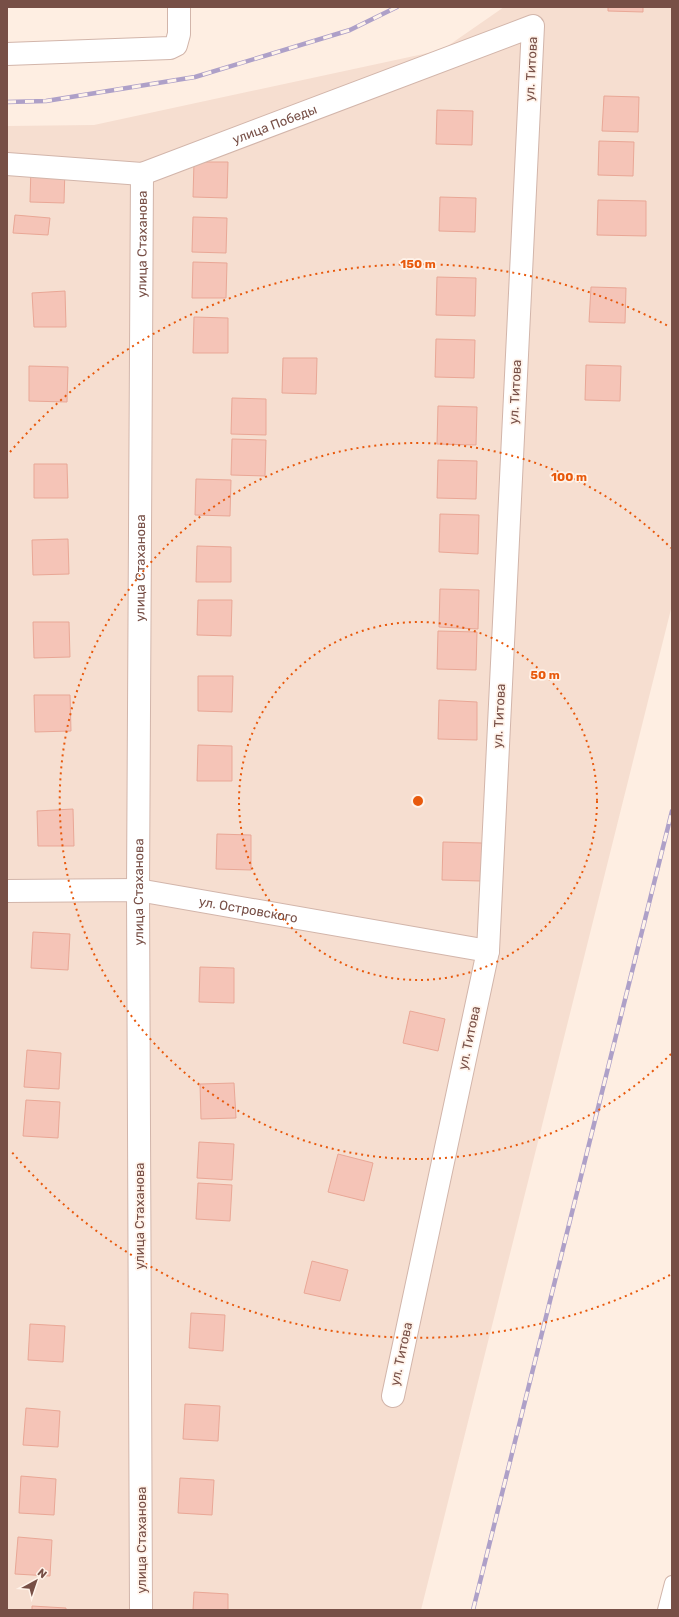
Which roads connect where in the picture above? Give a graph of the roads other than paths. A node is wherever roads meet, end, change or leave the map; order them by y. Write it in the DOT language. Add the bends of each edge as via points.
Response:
graph roads {
  1 [pos="179,16"];
  2 [pos="533,26"];
  3 [pos="7,54"];
  4 [pos="7,164"];
  5 [pos="142,174"];
  6 [pos="138,890"];
  7 [pos="7,891"];
  8 [pos="488,951"];
  9 [pos="392,1396"];
  10 [pos="672,1583"];
  11 [pos="141,1610"];
  12 [pos="665,1610"];
  1 -- 3 [label="street" via="179,39 176,45 170,48"];
  2 -- 5 [label="street, улица Победы"];
  2 -- 8 [label="street, ул. Титова"];
  4 -- 5 [label="street, улица Победы"];
  5 -- 6 [label="street, улица Стаханова"];
  6 -- 7 [label="street, ул. Островского"];
  6 -- 8 [label="street, ул. Островского"];
  6 -- 11 [label="street, улица Стаханова"];
  8 -- 9 [label="street, ул. Титова"];
  10 -- 12 [label="lane"];
}
